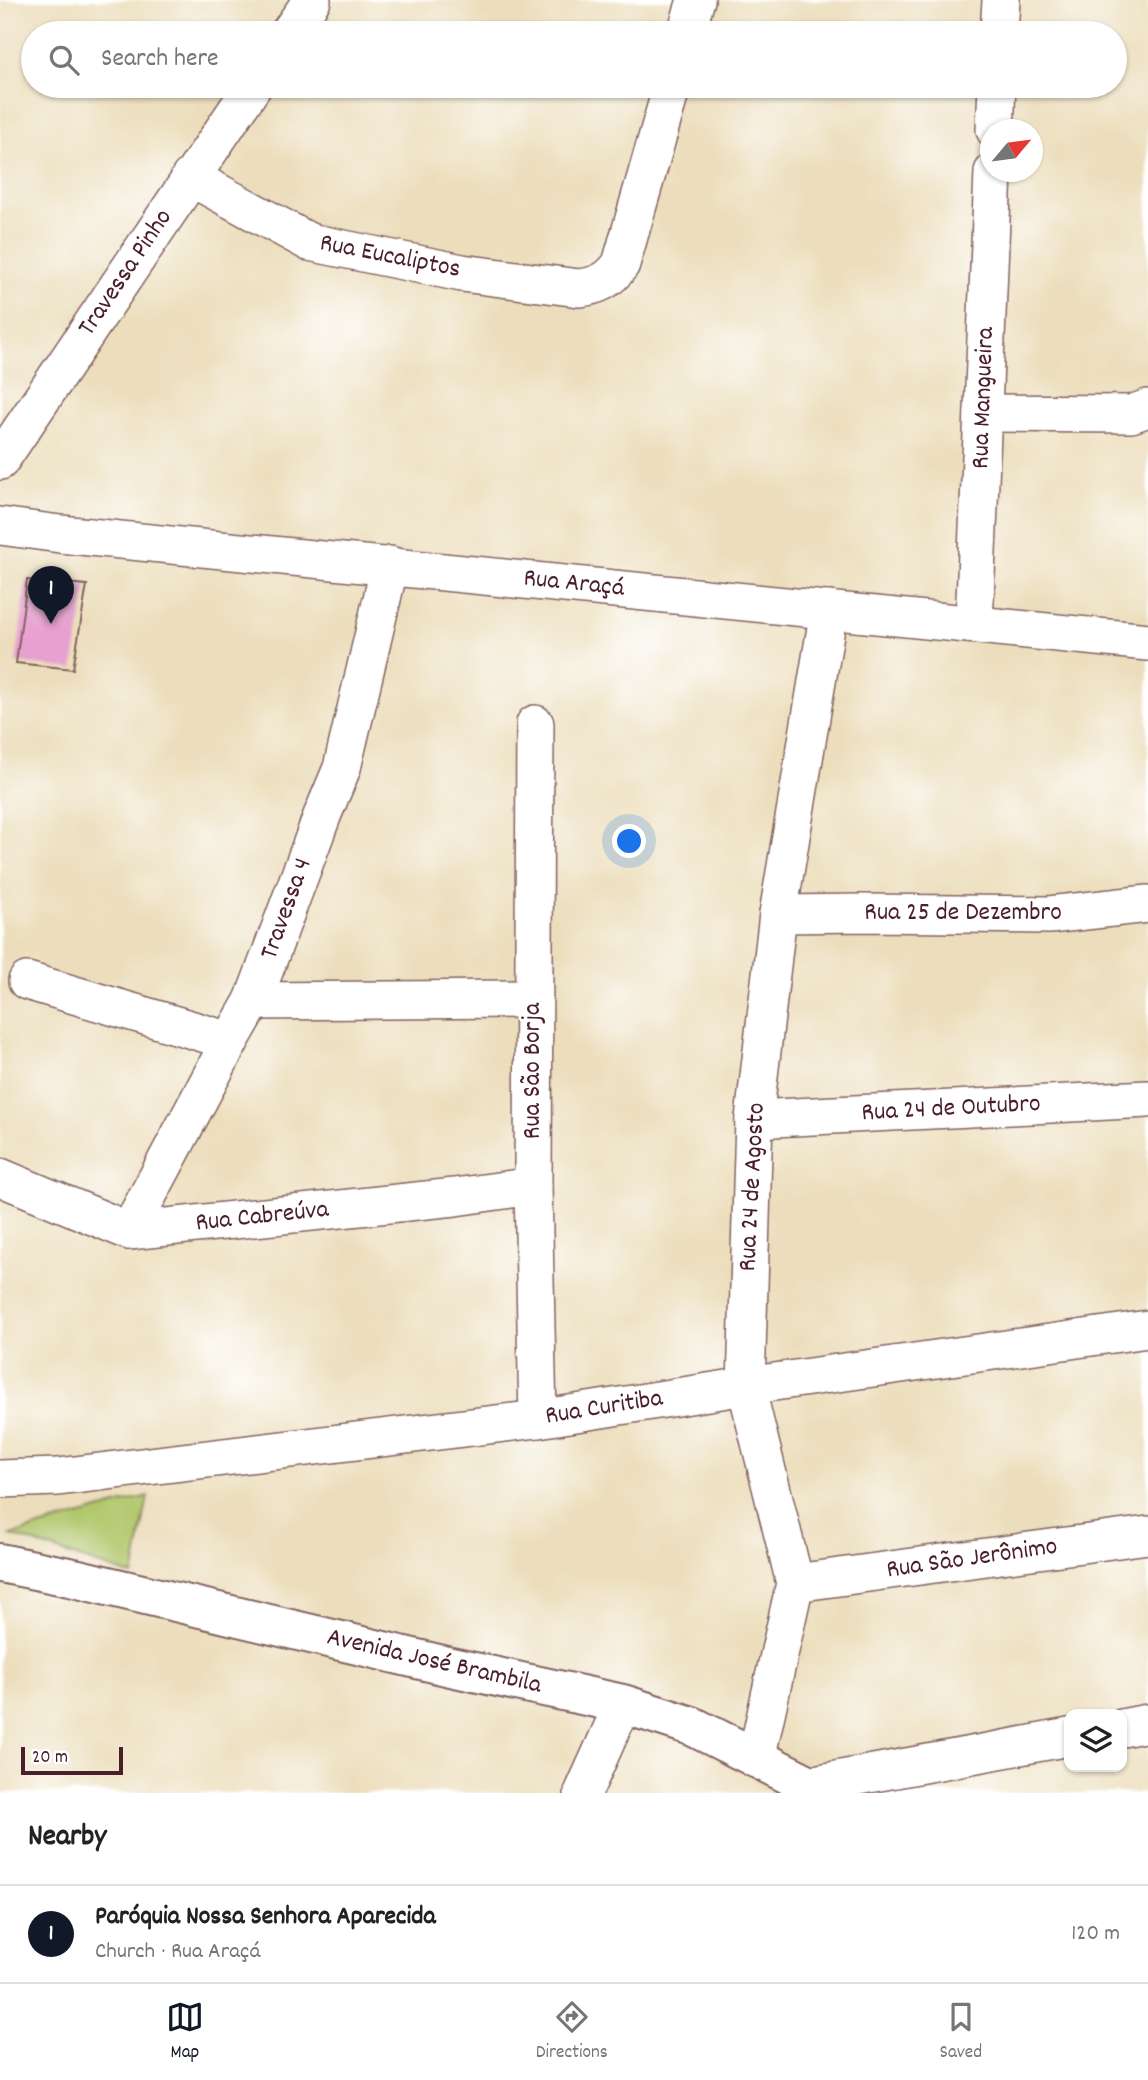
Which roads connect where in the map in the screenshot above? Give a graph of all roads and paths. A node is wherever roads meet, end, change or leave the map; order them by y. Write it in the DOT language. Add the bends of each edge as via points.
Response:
graph roads {
  1 [pos="312,0"];
  2 [pos="696,0"];
  3 [pos="1001,0"];
  4 [pos="297,21"];
  5 [pos="690,21"];
  6 [pos="1000,21"];
  7 [pos="245,98"];
  8 [pos="669,98"];
  9 [pos="996,98"];
  10 [pos="996,119"];
  11 [pos="190,177"];
  12 [pos="993,182"];
  13 [pos="1148,408"];
  14 [pos="983,413"];
  15 [pos="0,461"];
  16 [pos="0,526"];
  17 [pos="390,565"];
  18 [pos="829,610"];
  19 [pos="974,624"];
  20 [pos="1148,642"];
  21 [pos="535,724"];
  22 [pos="1148,904"];
  23 [pos="778,914"];
  24 [pos="27,981"];
  25 [pos="533,999"];
  26 [pos="253,1001"];
  27 [pos="230,1041"];
  28 [pos="1148,1099"];
  29 [pos="754,1119"];
  30 [pos="0,1177"];
  31 [pos="533,1186"];
  32 [pos="129,1231"];
  33 [pos="1148,1329"];
  34 [pos="746,1386"];
  35 [pos="538,1419"];
  36 [pos="58,1477"];
  37 [pos="0,1479"];
  38 [pos="0,1503"];
  39 [pos="1148,1535"];
  40 [pos="0,1544"];
  41 [pos="14,1565"];
  42 [pos="795,1583"];
  43 [pos="623,1704"];
  44 [pos="1148,1723"];
  45 [pos="1127,1727"];
  46 [pos="1064,1738"];
  47 [pos="756,1759"];
  48 [pos="817,1789"];
  49 [pos="583,1793"];
  1 -- 4 [label="street"];
  2 -- 5 [label="street"];
  3 -- 6 [label="street"];
  7 -- 11 [label="street, Travessa Pinho"];
  8 -- 11 [label="street, Rua Eucaliptos" via="621,264 614,275 593,286 462,273 309,242"];
  9 -- 10 [label="street"];
  11 -- 15 [label="street, Travessa Pinho"];
  12 -- 14 [label="street, Rua Mangueira"];
  13 -- 14 [label="street" via="1131,414"];
  14 -- 19 [label="street, Rua Mangueira"];
  16 -- 17 [label="street, Rua Araçá"];
  17 -- 18 [label="street, Rua Araçá"];
  17 -- 26 [label="street, Travessa 4" via="342,768"];
  18 -- 19 [label="street, Rua Araçá"];
  18 -- 23 [label="street, Rua 24 de Agosto"];
  19 -- 20 [label="street, Rua Araçá"];
  21 -- 25 [label="street, Rua São Borja"];
  22 -- 23 [label="street, Rua 25 de Dezembro" via="1049,915"];
  23 -- 29 [label="street, Rua 24 de Agosto"];
  24 -- 27 [label="street"];
  25 -- 26 [label="street"];
  25 -- 31 [label="street, Rua São Borja"];
  26 -- 27 [label="street, Travessa 4"];
  27 -- 32 [label="street, Travessa 4"];
  28 -- 29 [label="street, Rua 24 de Outubro"];
  29 -- 34 [label="street, Rua 24 de Agosto"];
  30 -- 32 [label="street, Rua Cabreúva"];
  31 -- 32 [label="street, Rua Cabreúva"];
  31 -- 35 [label="street, Rua São Borja"];
  33 -- 34 [label="street, Rua Curitiba"];
  34 -- 35 [label="street, Rua Curitiba"];
  34 -- 42 [label="street, Rua 24 de Agosto"];
  35 -- 36 [label="street, Rua Curitiba"];
  36 -- 37 [label="street, Rua Curitiba"];
  36 -- 38 [label="street, Rua Curitiba"];
  39 -- 42 [label="street, Rua São Jerônimo"];
  40 -- 41 [label="main road, Avenida José Brambila"];
  41 -- 43 [label="main road, Avenida José Brambila"];
  42 -- 47 [label="street, Rua 24 de Agosto"];
  43 -- 47 [label="main road, Avenida José Brambila" via="692,1726"];
  43 -- 49 [label="street"];
  44 -- 45 [label="street"];
  46 -- 48 [label="street"];
  47 -- 48 [label="main road, Avenida José Brambila"];
}
